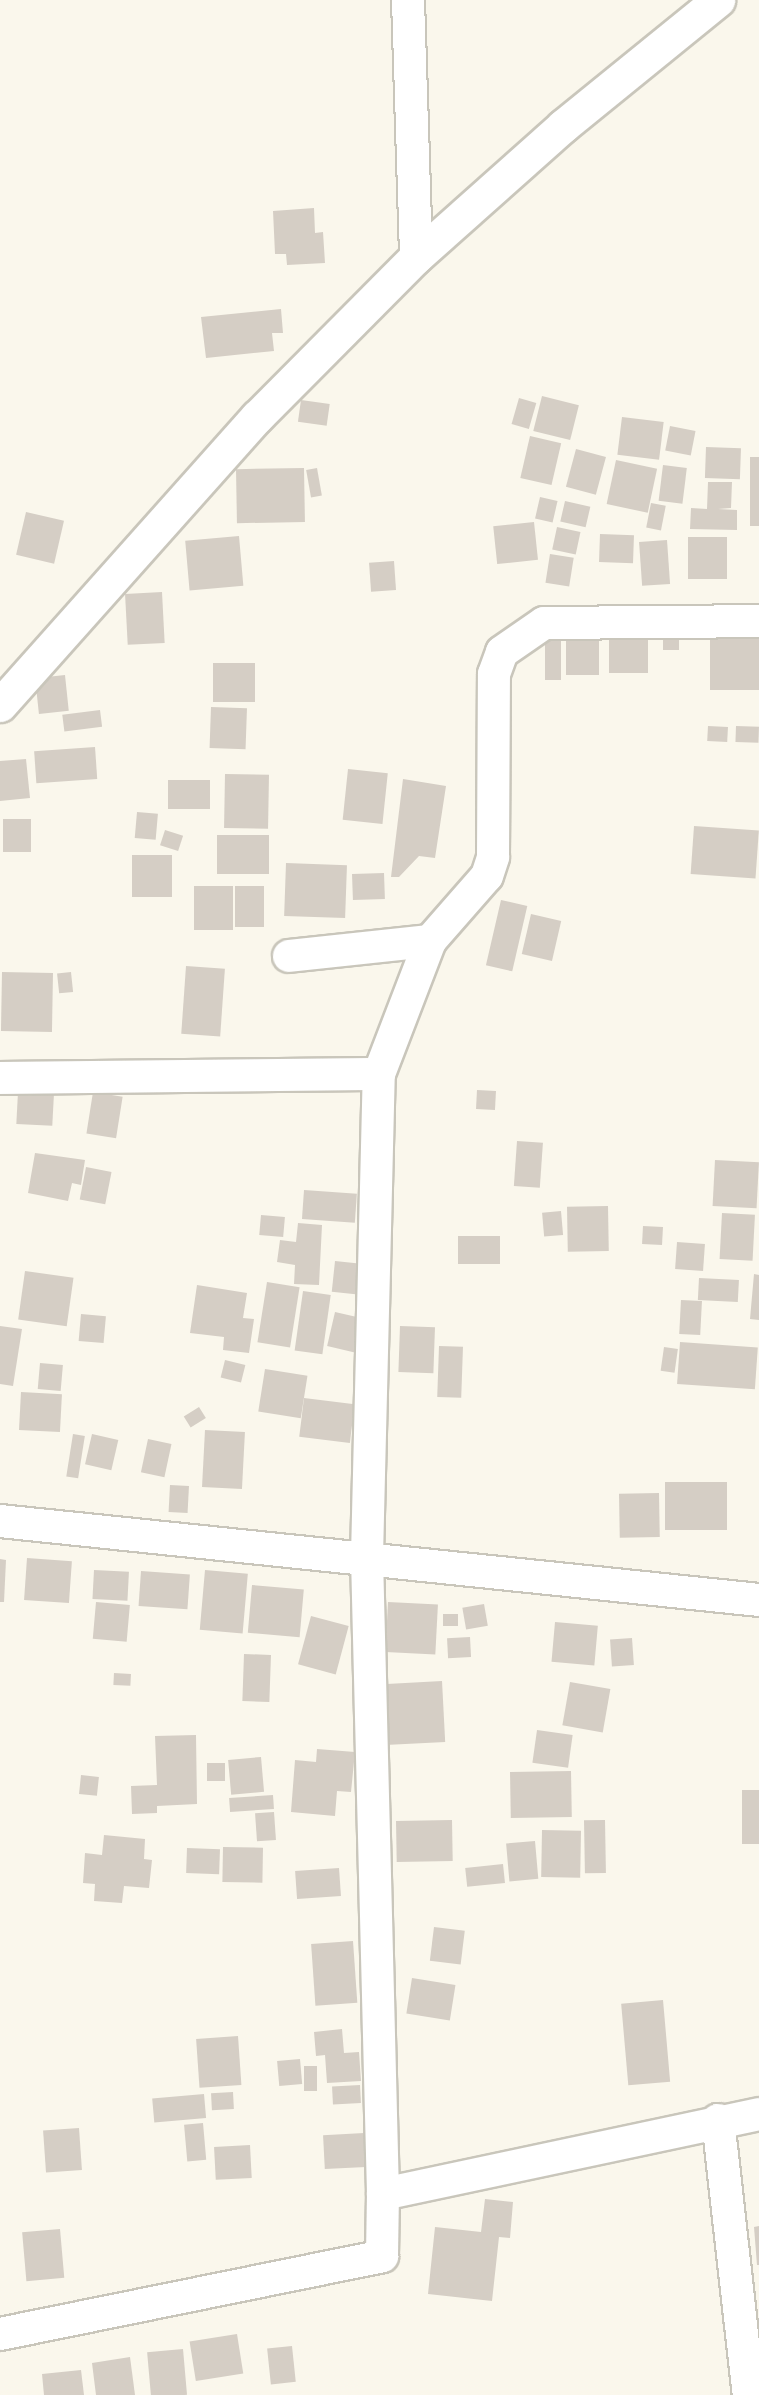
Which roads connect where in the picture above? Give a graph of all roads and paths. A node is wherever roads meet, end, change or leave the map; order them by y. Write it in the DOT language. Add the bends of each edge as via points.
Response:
graph roads {
  1 [pos="408,0"];
  2 [pos="718,0"];
  3 [pos="416,257"];
  4 [pos="759,621"];
  5 [pos="0,705"];
  6 [pos="430,941"];
  7 [pos="289,956"];
  8 [pos="379,1074"];
  9 [pos="0,1078"];
  10 [pos="0,1521"];
  11 [pos="367,1556"];
  12 [pos="759,1600"];
  13 [pos="759,2114"];
  14 [pos="718,2120"];
  15 [pos="383,2194"];
  16 [pos="0,2334"];
  17 [pos="749,2395"];
  1 -- 3 [label="street"];
  2 -- 3 [label="street" via="563,126"];
  3 -- 5 [label="street" via="257,417"];
  4 -- 6 [label="street" via="544,623 502,652 494,674 493,857 487,876"];
  6 -- 7 [label="street"];
  6 -- 8 [label="street"];
  8 -- 9 [label="street"];
  8 -- 11 [label="street"];
  10 -- 11 [label="street"];
  11 -- 12 [label="street"];
  11 -- 15 [label="street"];
  13 -- 14 [label="street"];
  14 -- 15 [label="street"];
  14 -- 17 [label="street"];
  15 -- 16 [label="street" via="382,2256"];
}
